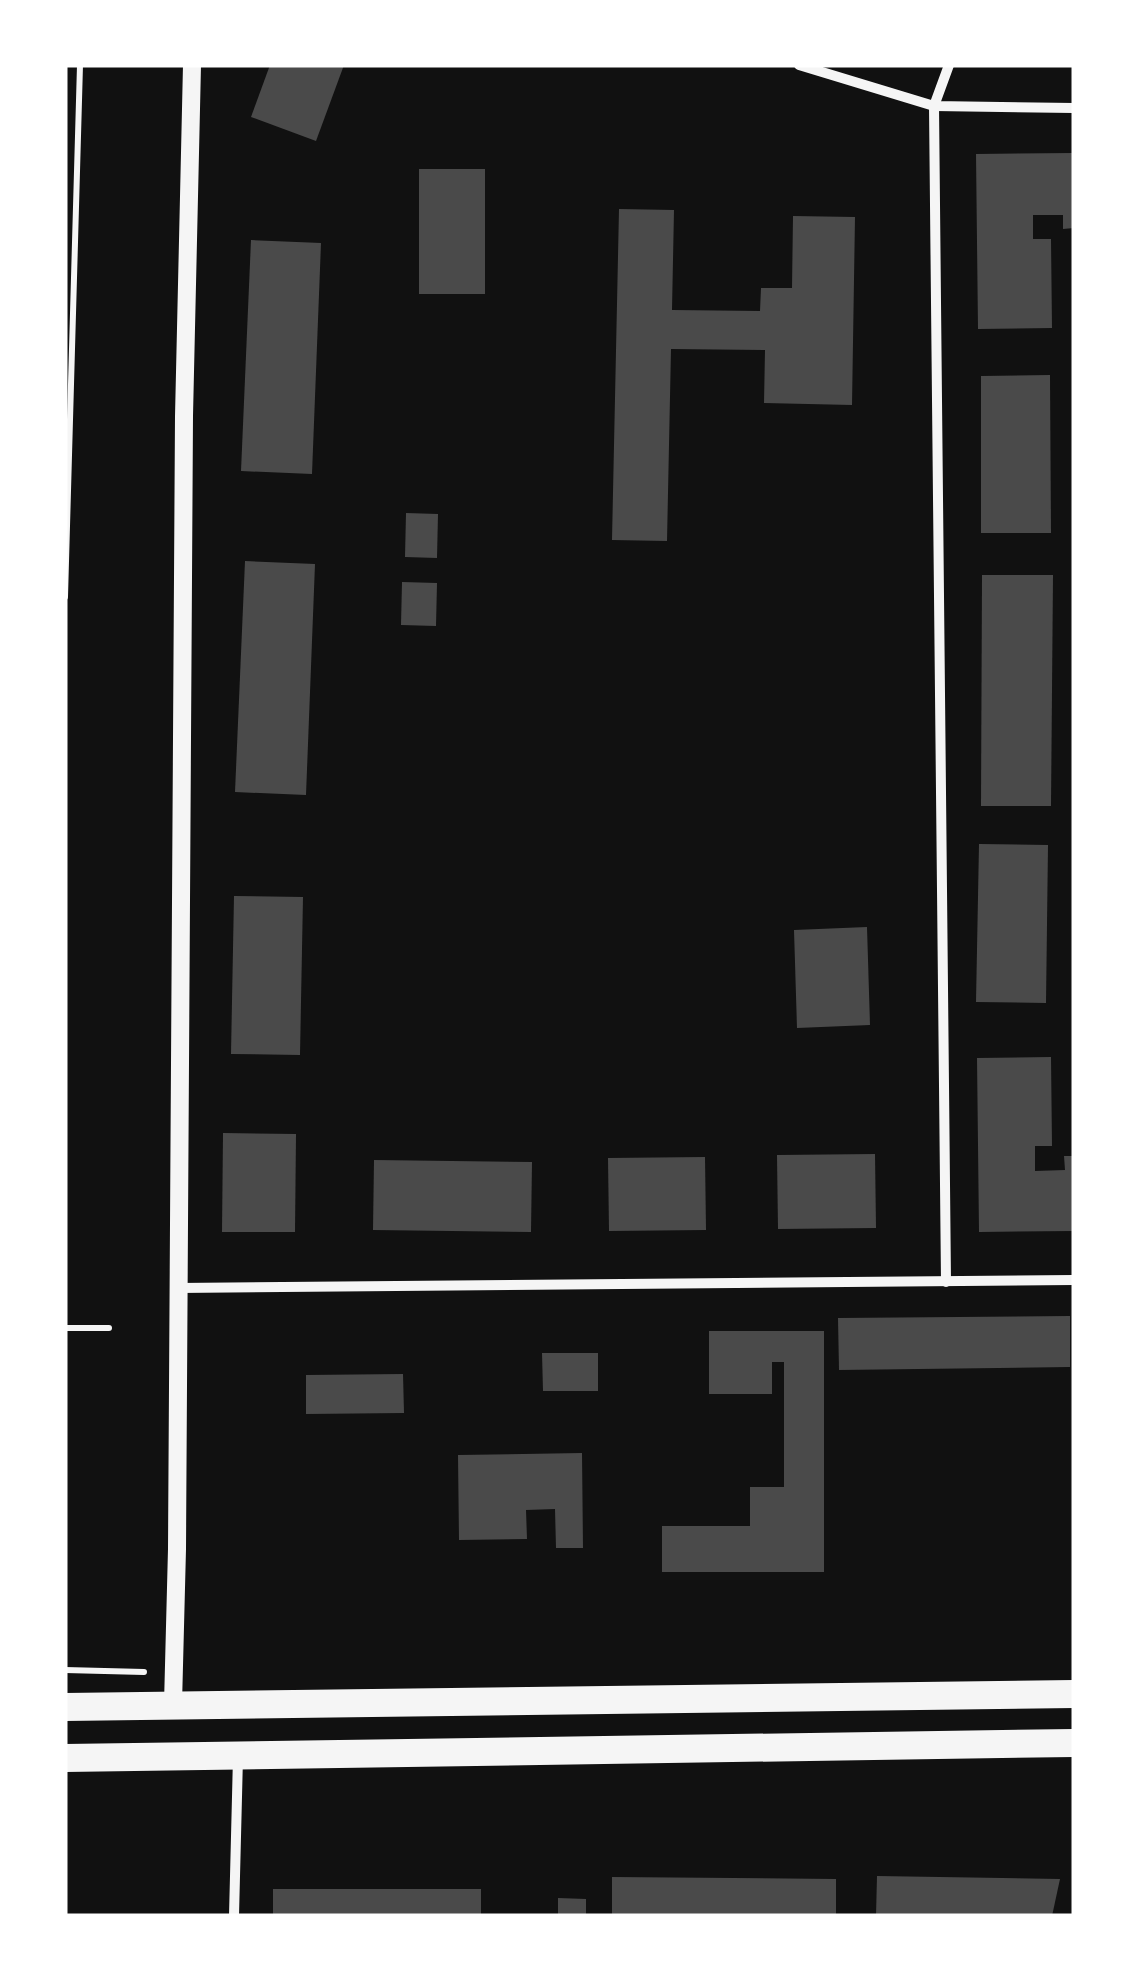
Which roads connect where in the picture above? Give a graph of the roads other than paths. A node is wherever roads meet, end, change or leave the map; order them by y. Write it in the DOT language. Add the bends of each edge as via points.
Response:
graph roads {
  1 [pos="192,65"];
  2 [pos="798,65"];
  3 [pos="949,65"];
  4 [pos="934,106"];
  5 [pos="1074,108"];
  6 [pos="1074,1280"];
  7 [pos="946,1282"];
  8 [pos="178,1288"];
  9 [pos="1074,1694"];
  10 [pos="173,1704"];
  11 [pos="65,1707"];
  12 [pos="1074,1743"];
  13 [pos="238,1754"];
  14 [pos="65,1758"];
  15 [pos="234,1916"];
  1 -- 8 [label="street"];
  2 -- 4 [label="street"];
  3 -- 4 [label="street"];
  4 -- 5 [label="street"];
  4 -- 7 [label="street"];
  6 -- 7 [label="street"];
  7 -- 8 [label="street"];
  8 -- 10 [label="street"];
  9 -- 10 [label="highway"];
  10 -- 11 [label="highway"];
  12 -- 13 [label="highway"];
  13 -- 14 [label="highway"];
  13 -- 15 [label="street"];
}
